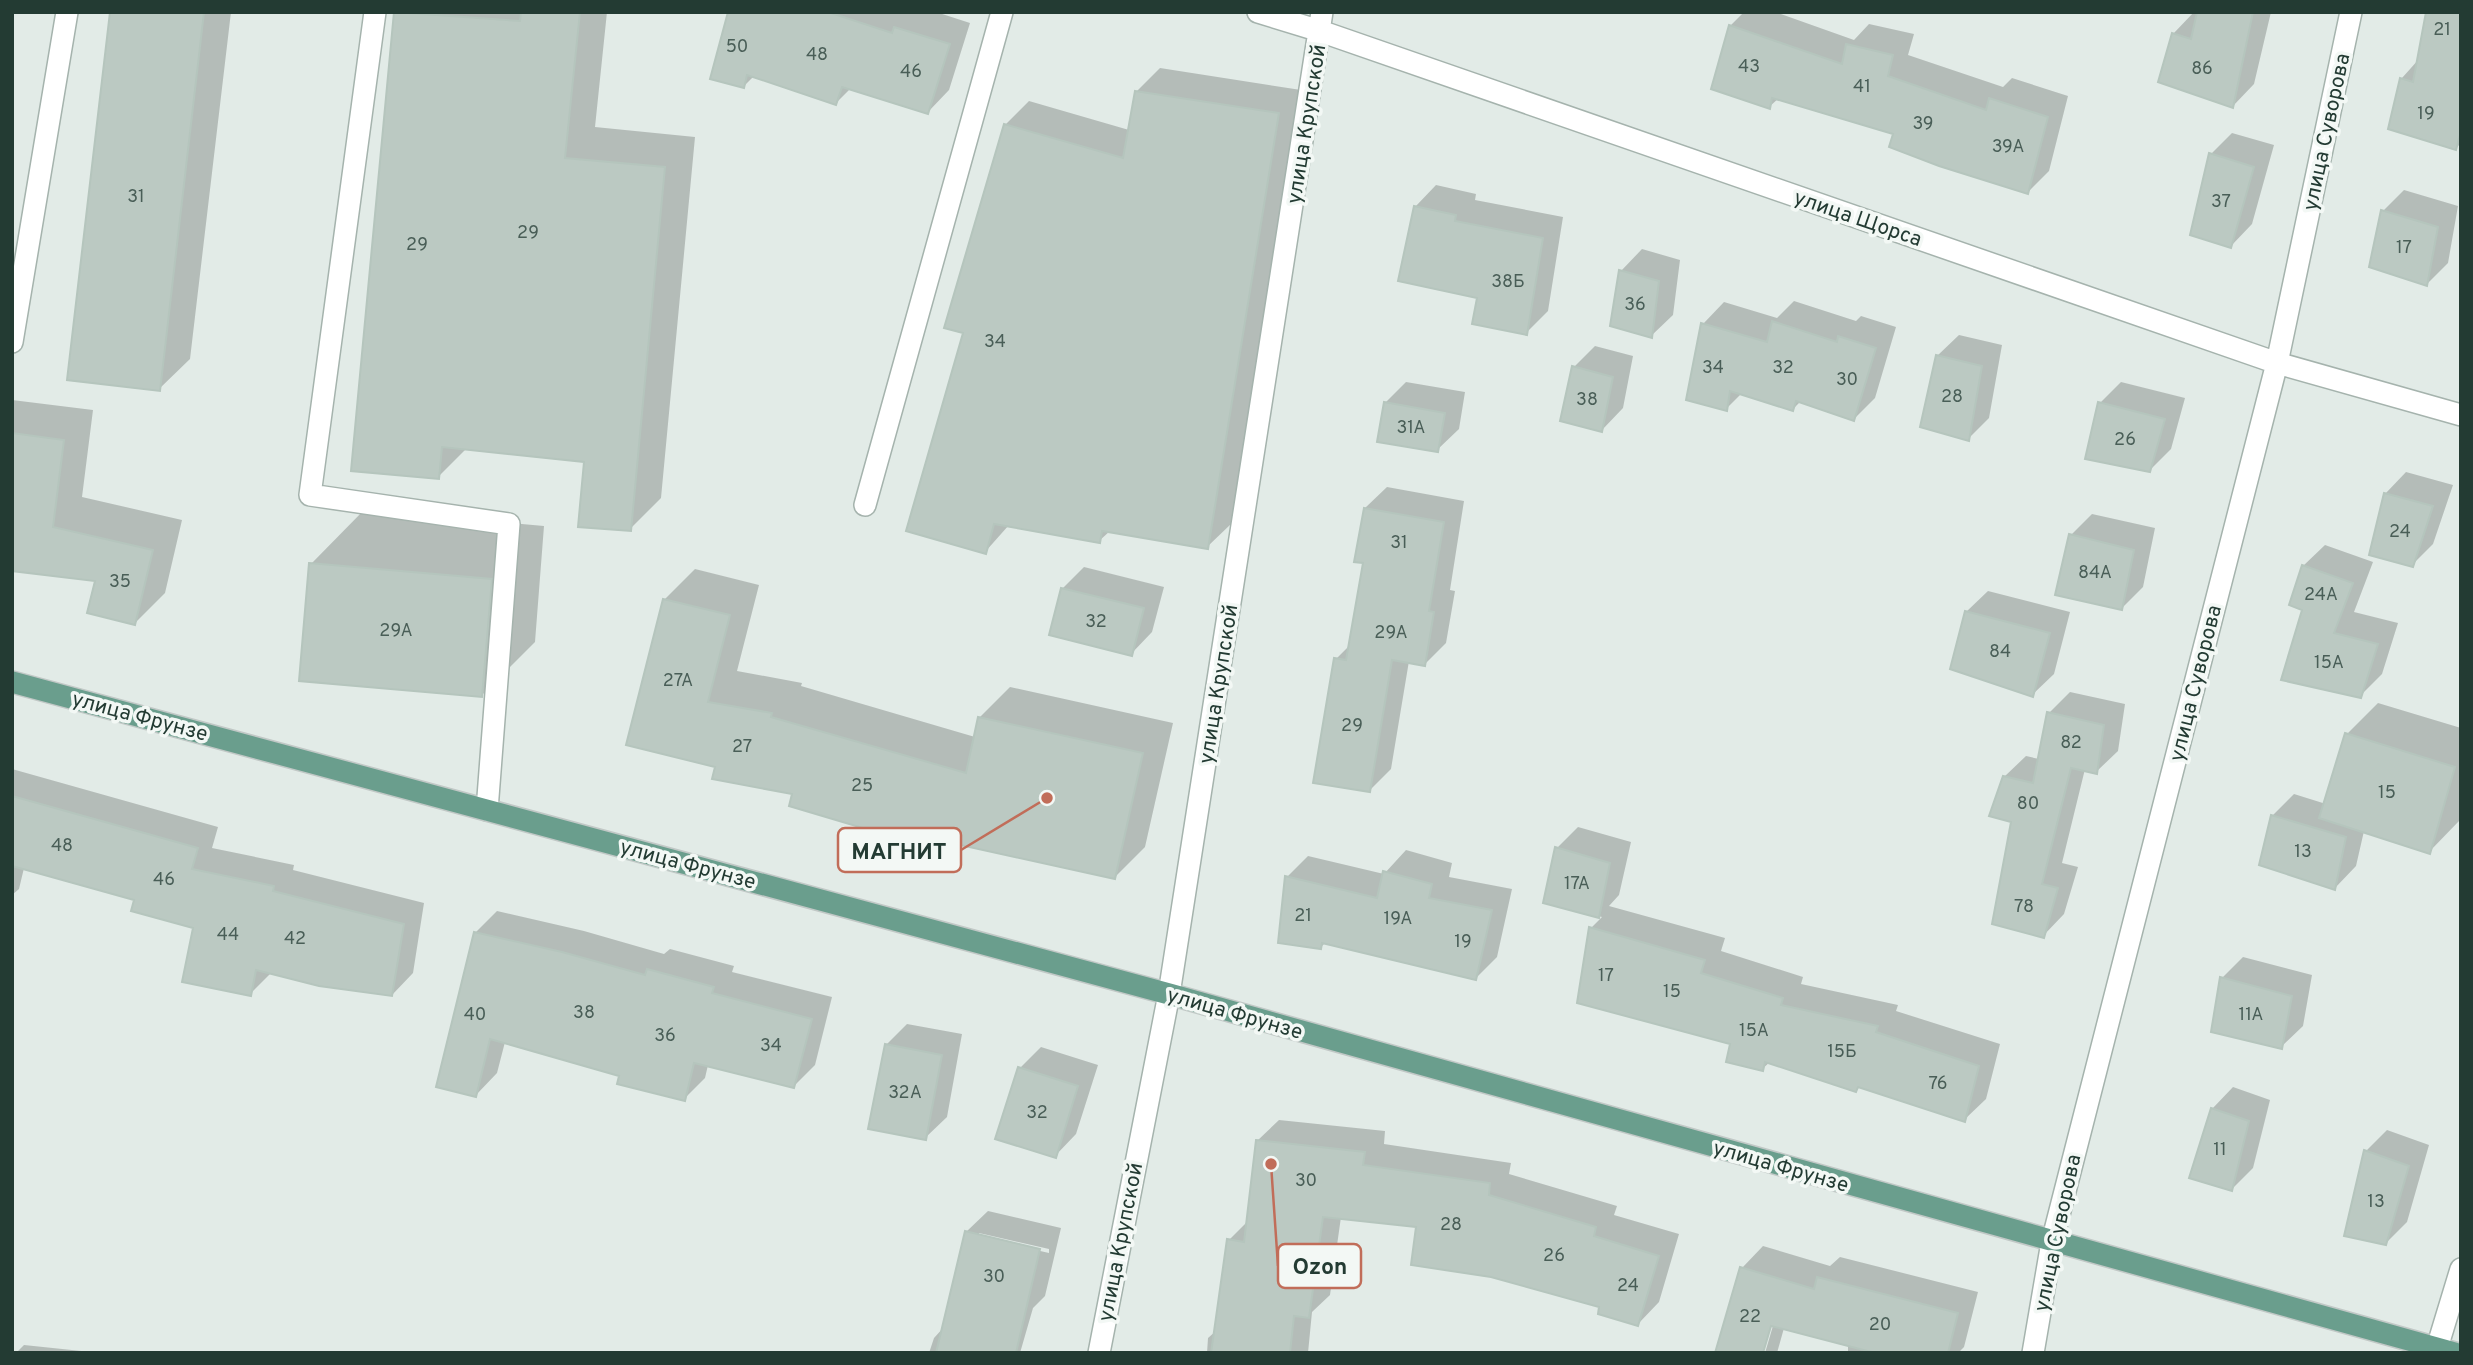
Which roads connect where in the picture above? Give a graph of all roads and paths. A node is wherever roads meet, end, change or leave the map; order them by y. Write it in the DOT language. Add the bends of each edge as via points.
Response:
graph roads {
  1 [pos="67,12"];
  2 [pos="375,12"];
  3 [pos="1002,12"];
  4 [pos="1258,12"];
  5 [pos="2351,12"];
  6 [pos="1321,22"];
  7 [pos="12,342"];
  8 [pos="2277,363"];
  9 [pos="2461,415"];
  10 [pos="865,505"];
  11 [pos="12,682"];
  12 [pos="487,810"];
  13 [pos="1169,994"];
  14 [pos="2052,1242"];
  15 [pos="2461,1269"];
  16 [pos="2446,1350"];
  17 [pos="1099,1353"];
  18 [pos="2033,1353"];
  1 -- 7 [label="street"];
  2 -- 12 [label="street" via="310,495 509,524"];
  3 -- 10 [label="street"];
  4 -- 6 [label="street, улица Щорса"];
  5 -- 8 [label="street, улица Суворова"];
  6 -- 8 [label="street, улица Щорса"];
  6 -- 13 [label="street, улица Крупской"];
  8 -- 9 [label="street, улица Щорса"];
  8 -- 14 [label="street, улица Суворова"];
  11 -- 12 [label="main road, улица Фрунзе"];
  12 -- 13 [label="main road, улица Фрунзе"];
  13 -- 14 [label="main road, улица Фрунзе"];
  13 -- 17 [label="street, улица Крупской"];
  14 -- 16 [label="main road, улица Фрунзе"];
  14 -- 18 [label="street, улица Суворова"];
  15 -- 16 [label="street"];
}
